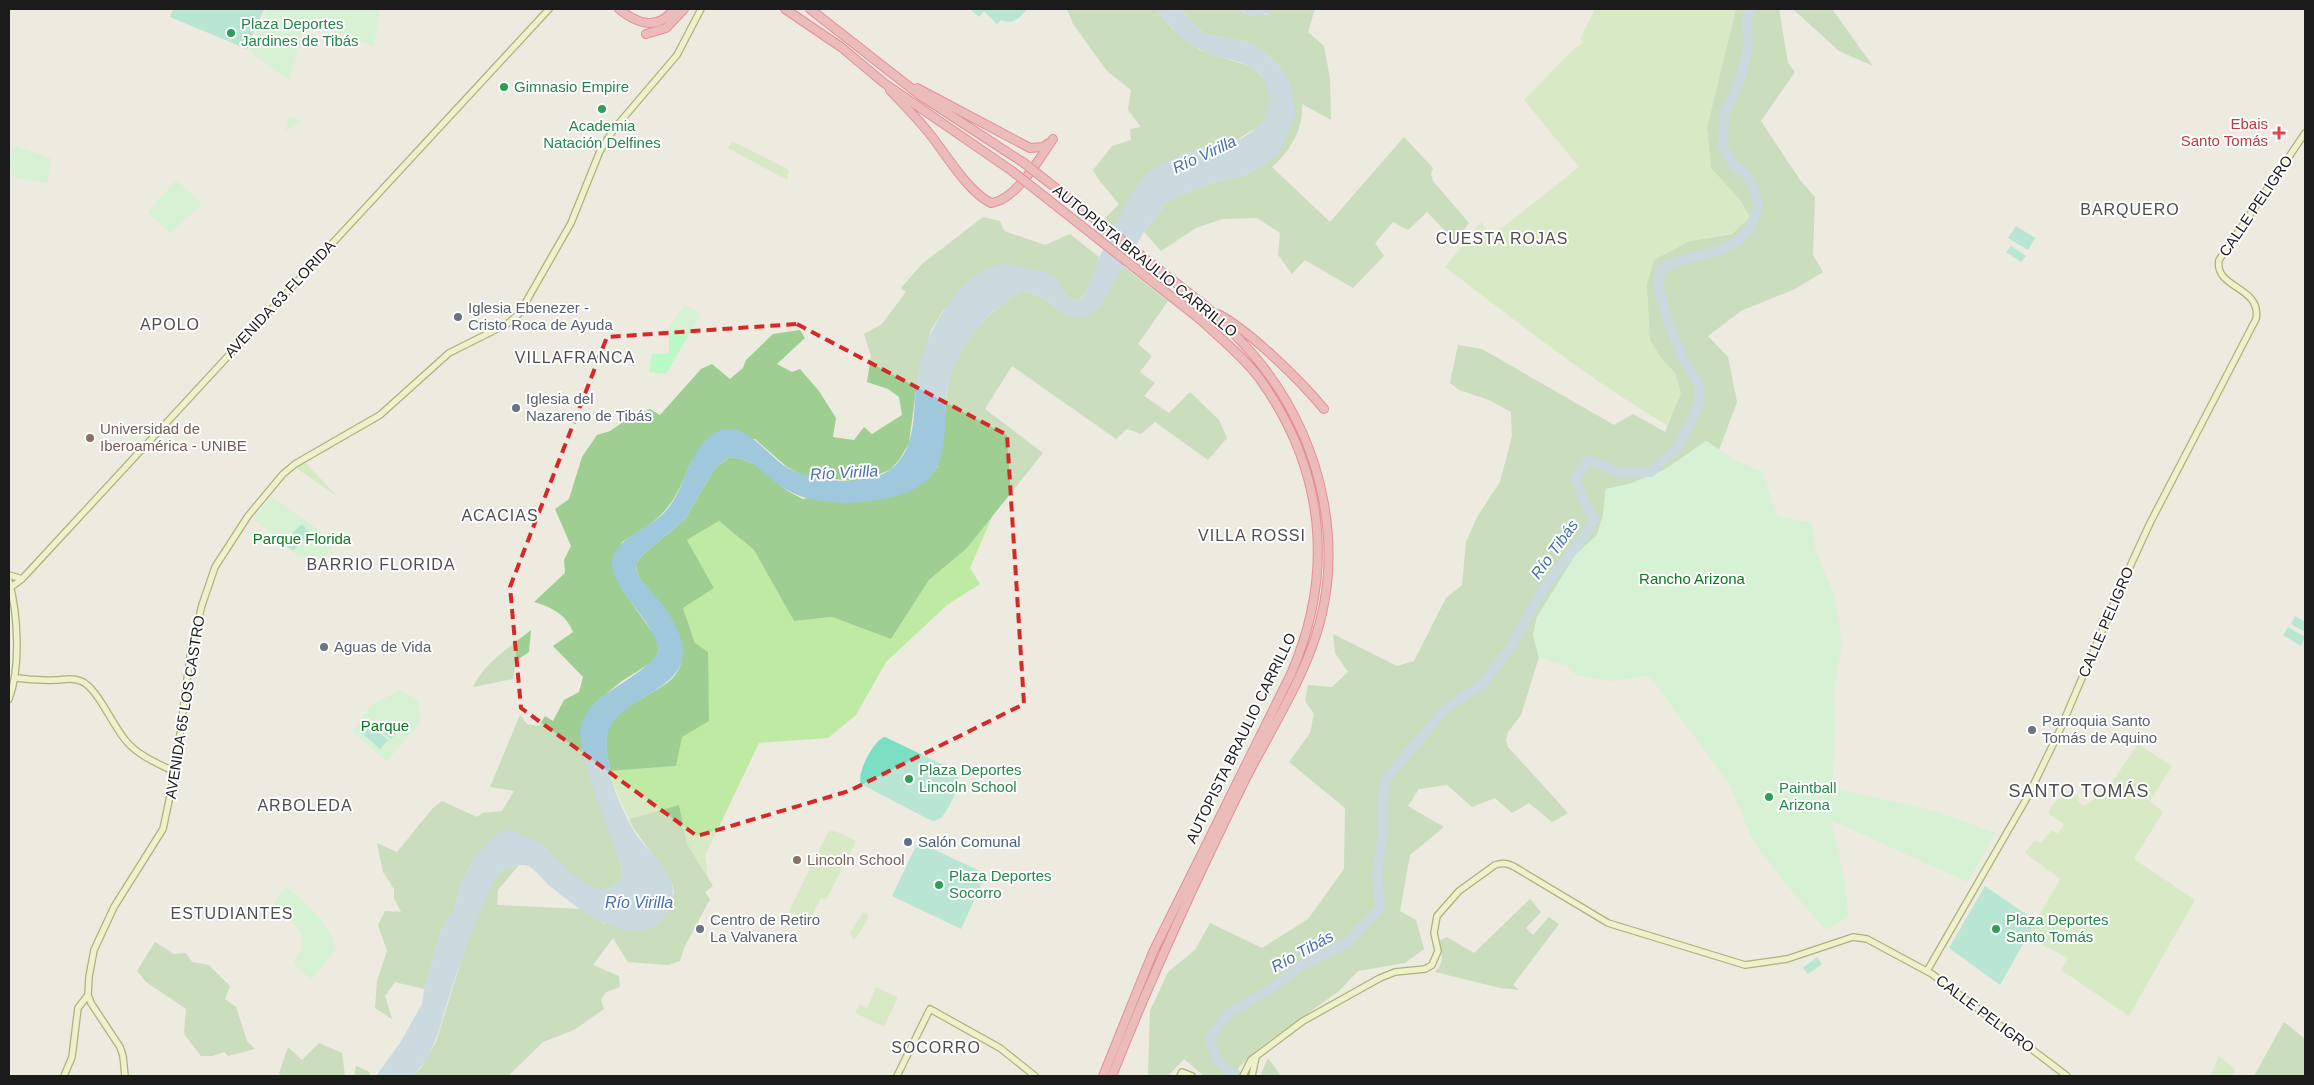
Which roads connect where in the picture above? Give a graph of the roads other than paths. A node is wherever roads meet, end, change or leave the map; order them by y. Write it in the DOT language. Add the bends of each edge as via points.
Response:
graph roads {
  1 [pos="549,9"];
  2 [pos="618,9"];
  3 [pos="674,9"];
  4 [pos="684,9"];
  5 [pos="701,9"];
  6 [pos="785,9"];
  7 [pos="810,9"];
  8 [pos="646,34"];
  9 [pos="902,80"];
  10 [pos="884,83"];
  11 [pos="2305,133"];
  12 [pos="1030,148"];
  13 [pos="1030,172"];
  14 [pos="1209,309"];
  15 [pos="1324,409"];
  16 [pos="9,575"];
  17 [pos="22,579"];
  18 [pos="10,584"];
  19 [pos="16,678"];
  20 [pos="9,700"];
  21 [pos="175,772"];
  22 [pos="1927,971"];
  23 [pos="88,995"];
  24 [pos="1256,1057"];
  25 [pos="1108,1075"];
  26 [pos="64,1076"];
  27 [pos="125,1076"];
  28 [pos="896,1076"];
  29 [pos="1035,1076"];
  30 [pos="1180,1076"];
  31 [pos="1192,1076"];
  32 [pos="1243,1076"];
  33 [pos="1252,1076"];
  34 [pos="2067,1076"];
  1 -- 17 [label="main road, AVENIDA 63 FLORIDA"];
  2 -- 3 [label="highway" via="634,20 652,23 663,20"];
  4 -- 8 [label="highway" via="666,28"];
  5 -- 21 [label="main road, AVENIDA 65 LOS CASTRO" via="677,56 614,129 600,151 571,223 518,314 507,324 449,353 380,415 295,464 236,532 215,568 202,605 191,649"];
  6 -- 10 [label="highway, AUTOPISTA BRAULIO CARRILLO" via="841,47"];
  7 -- 9 [label="highway, AUTOPISTA BRAULIO CARRILLO"];
  9 -- 12 [label="highway"];
  9 -- 14 [label="highway, AUTOPISTA BRAULIO CARRILLO, bridge" via="943,111 1024,163"];
  10 -- 13 [label="highway" via="982,199 991,203 1006,198"];
  10 -- 25 [label="highway, AUTOPISTA BRAULIO CARRILLO, bridge" via="1012,171 1201,320 1245,361 1279,410 1299,450 1310,488 1319,538 1308,631 1298,659 1153,952"];
  11 -- 22 [label="main road, CALLE PELIGRO" via="2219,260 2224,277 2253,300 2256,318 2150,524 2028,796"];
  12 -- 13 [label="highway"];
  12 -- 13 [label="highway" via="1043,147 1053,139"];
  14 -- 15 [label="highway" via="1232,321"];
  14 -- 25 [label="highway, AUTOPISTA BRAULIO CARRILLO" via="1240,338 1276,384 1315,463 1327,521 1329,552 1323,610 1312,648 1176,926"];
  16 -- 17 [label="main road"];
  17 -- 18 [label="main road, AVENIDA 63 FLORIDA"];
  18 -- 19 [label="main road" via="16,634"];
  19 -- 20 [label="main road"];
  19 -- 21 [label="main road" via="64,678 82,682 92,691 129,744"];
  21 -- 23 [label="main road, AVENIDA 65 LOS CASTRO" via="163,829 101,933 91,962"];
  22 -- 24 [label="main road" via="1876,943 1858,937 1787,959 1745,965 1608,923 1518,868 1502,863 1459,891 1437,916 1434,933 1438,951 1432,964 1425,969 1395,972 1380,978 1302,1021"];
  22 -- 34 [label="main road, CALLE PELIGRO"];
  23 -- 26 [label="main road" via="78,1008 72,1057"];
  23 -- 27 [label="main road" via="120,1047"];
  24 -- 32 [label="main road" via="1245,1068"];
  24 -- 33 [label="main road"];
  28 -- 29 [label="main road" via="930,1009 1000,1048"];
  30 -- 31 [label="main road" via="1185,1072"];
}
